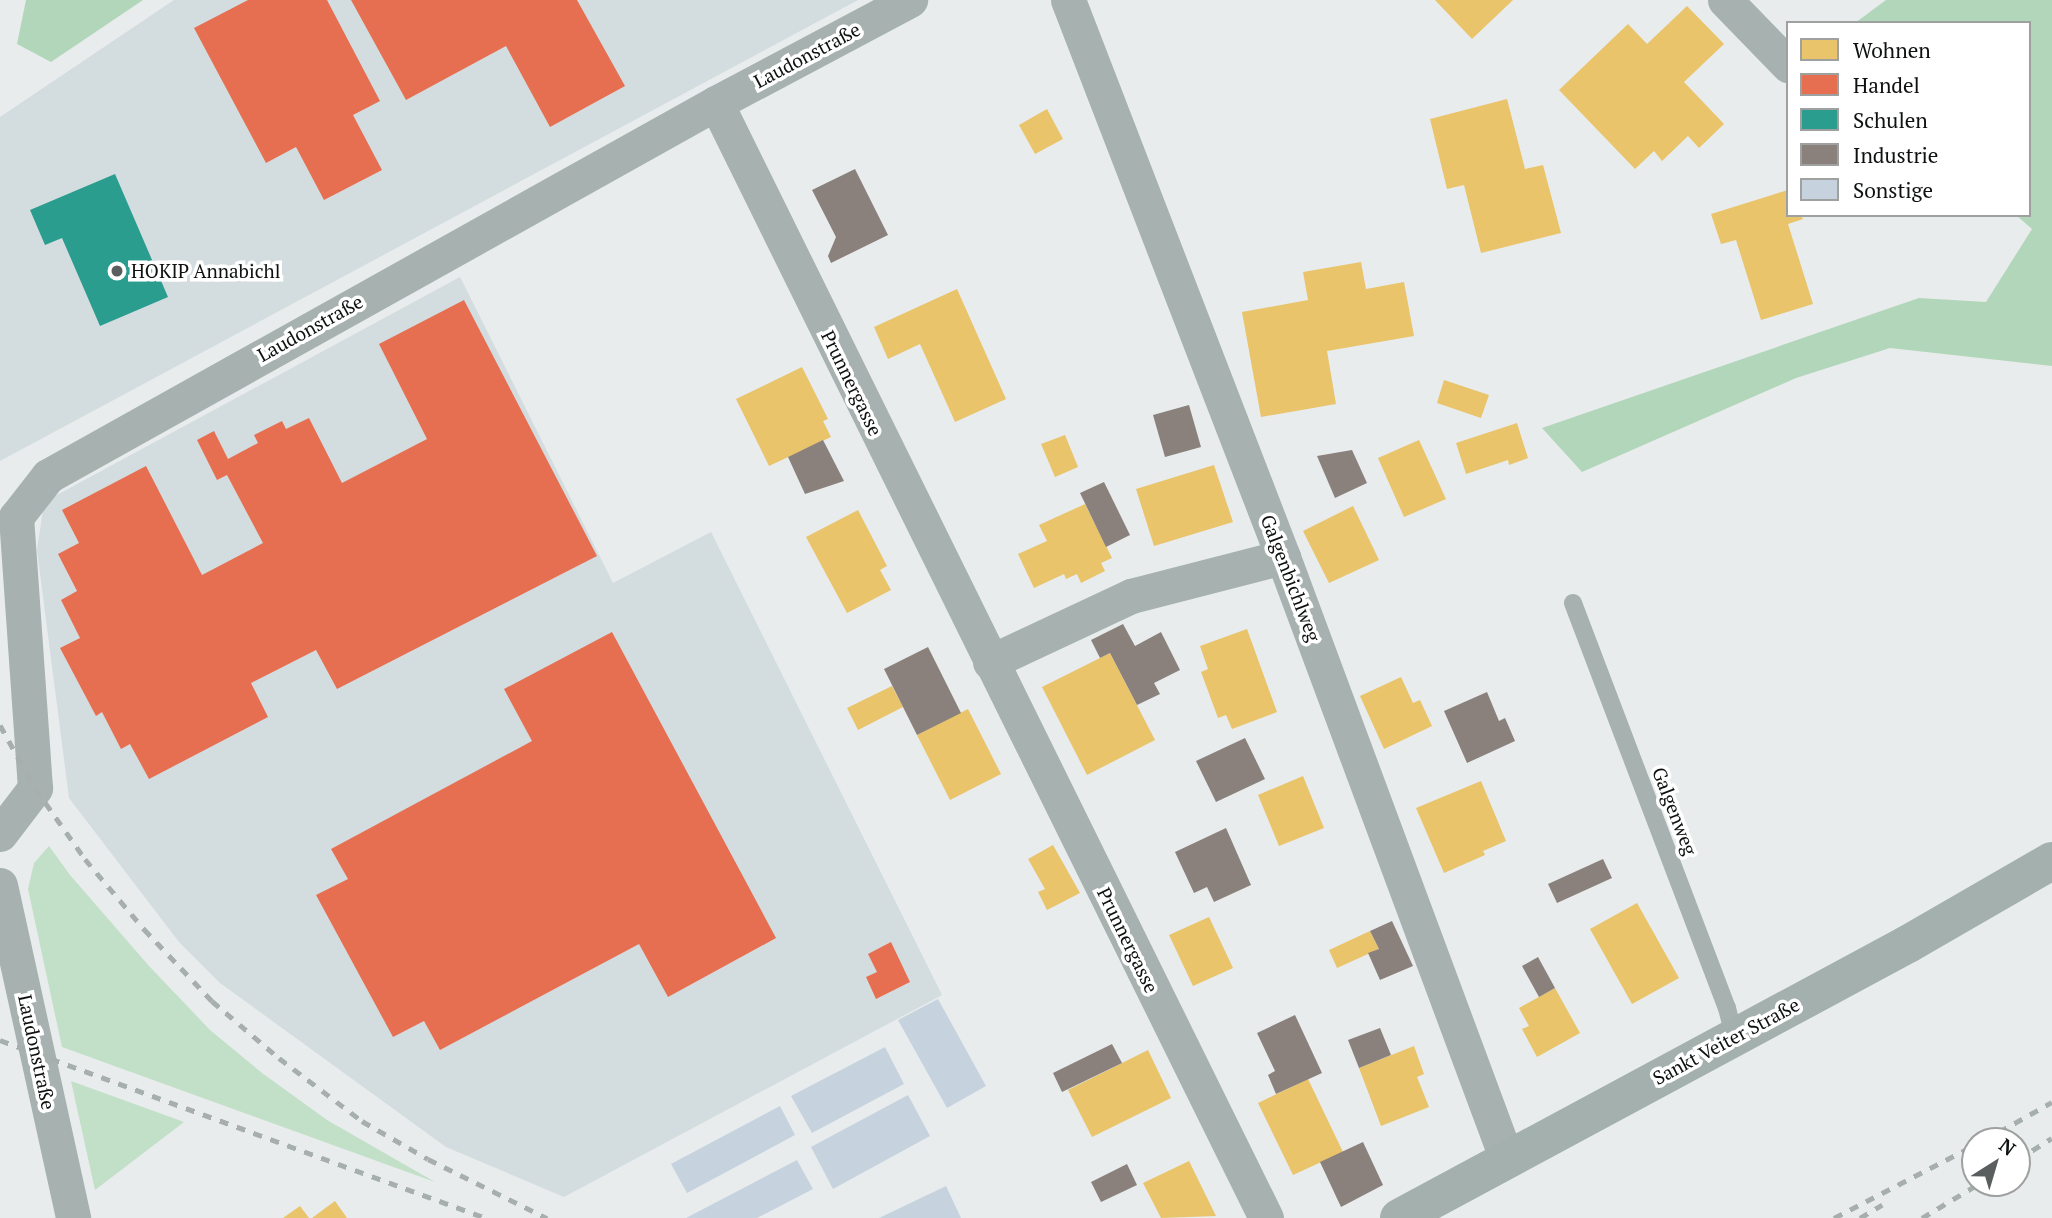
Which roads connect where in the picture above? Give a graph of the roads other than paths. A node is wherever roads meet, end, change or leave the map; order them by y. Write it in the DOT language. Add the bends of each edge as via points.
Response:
graph roads {
  1 [pos="910,0"];
  2 [pos="1068,0"];
  3 [pos="1725,0"];
  4 [pos="1786,63"];
  5 [pos="716,103"];
  6 [pos="1283,557"];
  7 [pos="1573,603"];
  8 [pos="990,662"];
  9 [pos="0,834"];
  10 [pos="2052,861"];
  11 [pos="0,885"];
  12 [pos="1734,1035"];
  13 [pos="1507,1160"];
  14 [pos="73,1218"];
  15 [pos="1266,1218"];
  16 [pos="1399,1218"];
  1 -- 5 [label="street, Laudonstraße"];
  2 -- 6 [label="street, Galgenbichlweg"];
  3 -- 4 [label="street"];
  5 -- 8 [label="street, Prunnergasse"];
  5 -- 9 [label="street, Laudonstraße" via="48,476 16,517 35,788"];
  6 -- 8 [label="street" via="1132,596"];
  6 -- 13 [label="street, Galgenbichlweg"];
  7 -- 12 [label="lane, Galgenweg"];
  8 -- 15 [label="street, Prunnergasse"];
  10 -- 12 [label="main road, Sankt Veiter Straße" via="1908,944"];
  11 -- 14 [label="street, Laudonstraße"];
  12 -- 13 [label="main road, Sankt Veiter Straße"];
  13 -- 16 [label="main road, Sankt Veiter Straße"];
}
